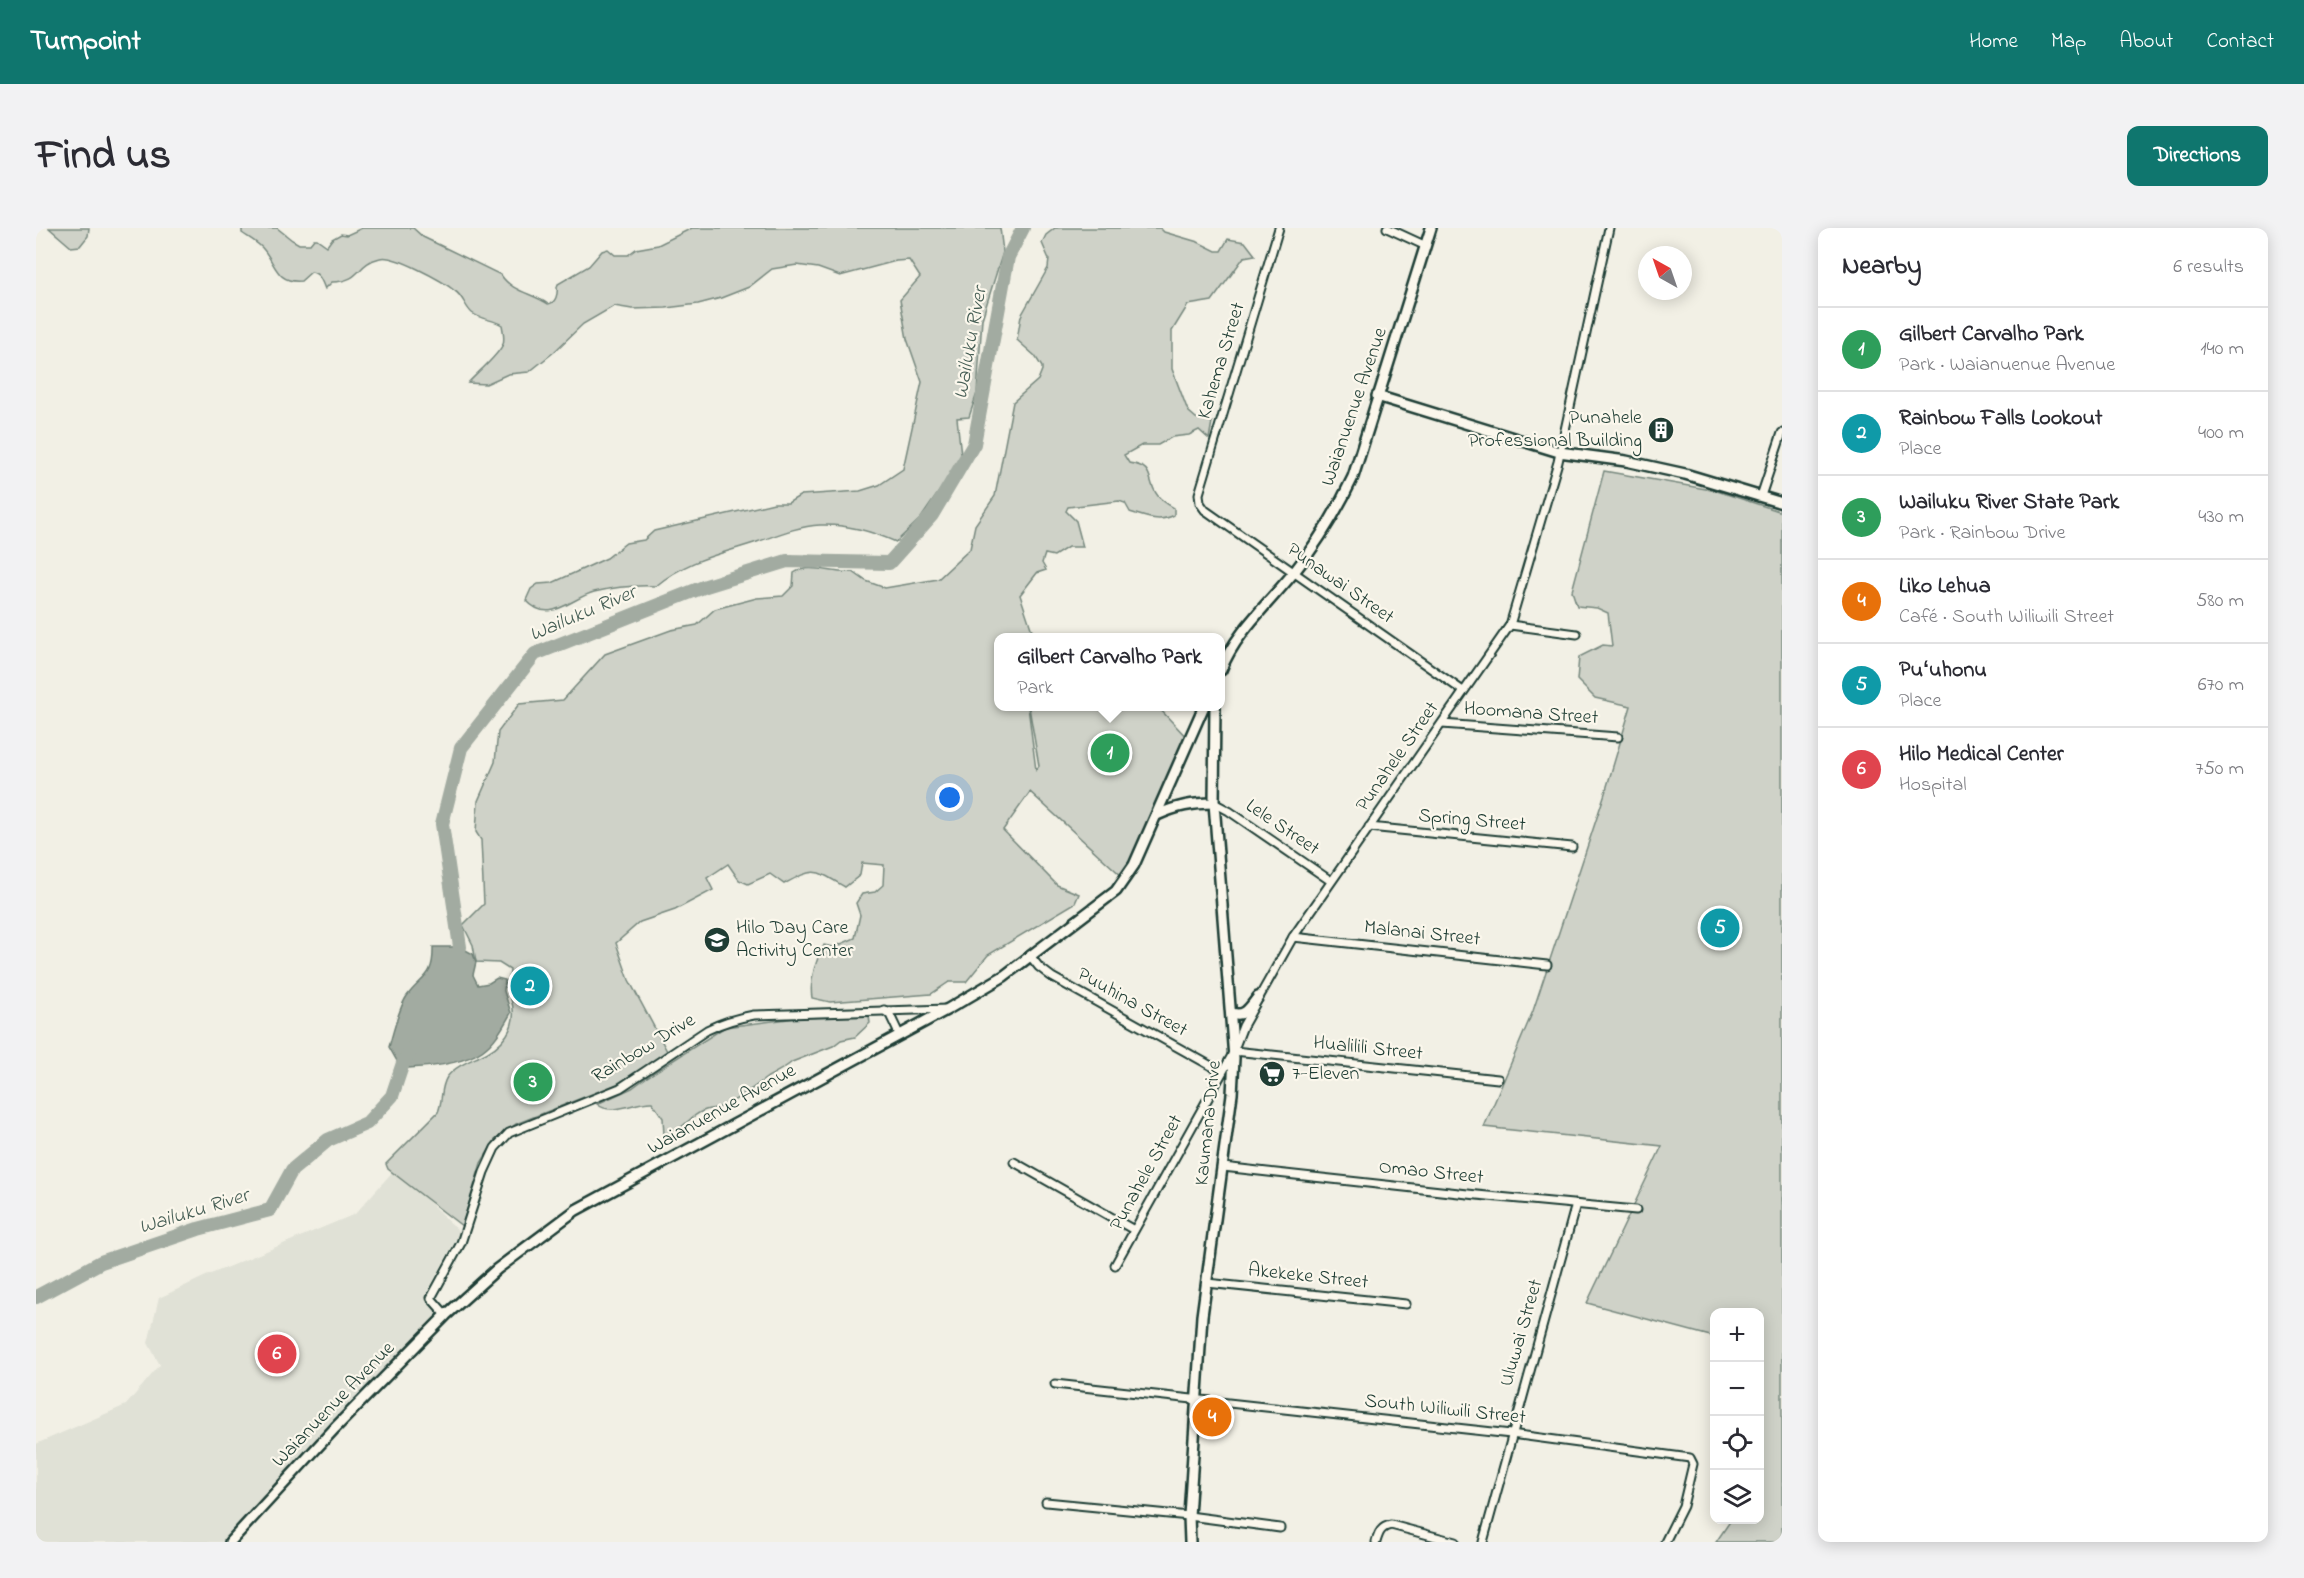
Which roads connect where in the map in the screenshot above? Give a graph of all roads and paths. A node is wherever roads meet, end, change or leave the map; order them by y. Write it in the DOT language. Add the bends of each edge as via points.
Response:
graph roads {
  1 [pos="1279,228"];
  2 [pos="1387,228"];
  3 [pos="1431,228"];
  4 [pos="1609,228"];
  5 [pos="1426,246"];
  6 [pos="1377,396"];
  7 [pos="1781,437"];
  8 [pos="1559,452"];
  9 [pos="1761,496"];
  10 [pos="1200,503"];
  11 [pos="1782,503"];
  12 [pos="1294,572"];
  13 [pos="1510,625"];
  14 [pos="1577,634"];
  15 [pos="1225,663"];
  16 [pos="1463,691"];
  17 [pos="1201,711"];
  18 [pos="1215,711"];
  19 [pos="1442,724"];
  20 [pos="1618,737"];
  21 [pos="1214,803"];
  22 [pos="1157,815"];
  23 [pos="1369,828"];
  24 [pos="1572,847"];
  25 [pos="1331,881"];
  26 [pos="1293,937"];
  27 [pos="1031,957"];
  28 [pos="1547,965"];
  29 [pos="1258,997"];
  30 [pos="948,1009"];
  31 [pos="884,1010"];
  32 [pos="1232,1013"];
  33 [pos="899,1034"];
  34 [pos="1234,1051"];
  35 [pos="1222,1072"];
  36 [pos="1498,1079"];
  37 [pos="1014,1162"];
  38 [pos="1223,1167"];
  39 [pos="1576,1204"];
  40 [pos="1636,1210"];
  41 [pos="1134,1230"];
  42 [pos="1115,1264"];
  43 [pos="1207,1283"];
  44 [pos="1406,1304"];
  45 [pos="446,1316"];
  46 [pos="1055,1384"];
  47 [pos="1195,1400"];
  48 [pos="1511,1434"];
  49 [pos="1047,1502"];
  50 [pos="1189,1516"];
  51 [pos="1280,1528"];
  52 [pos="230,1542"];
  53 [pos="1190,1542"];
  54 [pos="1376,1542"];
  55 [pos="1455,1542"];
  56 [pos="1483,1542"];
  57 [pos="1665,1542"];
  1 -- 10 [label="street, Kahema Street" via="1199,494"];
  2 -- 5 [label="street"];
  3 -- 5 [label="street, Waianuenue Avenue"];
  4 -- 8 [label="street, Punahele Street"];
  5 -- 6 [label="street, Waianuenue Avenue"];
  6 -- 8 [label="street"];
  6 -- 12 [label="street, Waianuenue Avenue" via="1353,477 1323,535"];
  7 -- 9 [label="street"];
  8 -- 9 [label="street" via="1626,461"];
  8 -- 13 [label="street, Punahele Street"];
  9 -- 11 [label="street"];
  10 -- 12 [label="street, Punawai Street"];
  12 -- 15 [label="street, Waianuenue Avenue" via="1241,636"];
  12 -- 16 [label="street, Punawai Street"];
  13 -- 14 [label="street"];
  13 -- 16 [label="street, Punahele Street"];
  16 -- 19 [label="street, Punahele Street"];
  17 -- 22 [label="street, Waianuenue Avenue"];
  18 -- 21 [label="street, Kaumana Drive"];
  19 -- 20 [label="street, Hoomana Street"];
  19 -- 23 [label="street, Punahele Street"];
  21 -- 22 [label="street" via="1192,803"];
  21 -- 25 [label="street, Lele Street"];
  21 -- 32 [label="street, Kaumana Drive"];
  22 -- 27 [label="street, Waianuenue Avenue" via="1134,865 1116,891"];
  23 -- 24 [label="street, Spring Street"];
  23 -- 25 [label="street, Punahele Street"];
  25 -- 26 [label="street, Punahele Street"];
  26 -- 28 [label="street, Malanai Street"];
  26 -- 29 [label="street, Punahele Street"];
  27 -- 30 [label="street, Waianuenue Avenue"];
  27 -- 35 [label="street, Puuhina Street" via="1052,977"];
  29 -- 32 [label="street" via="1246,1012"];
  29 -- 34 [label="street, Punahele Street"];
  30 -- 31 [label="street, Rainbow Drive"];
  30 -- 33 [label="street, Waianuenue Avenue"];
  31 -- 33 [label="street"];
  31 -- 45 [label="street, Rainbow Drive" via="754,1015 723,1022 620,1088 509,1132 495,1148 460,1243 431,1298"];
  32 -- 34 [label="street, Kaumana Drive"];
  33 -- 45 [label="street, Waianuenue Avenue" via="576,1210 497,1269"];
  34 -- 35 [label="street, Punahele Street"];
  34 -- 36 [label="street, Hualilili Street"];
  34 -- 38 [label="street, Kaumana Drive"];
  35 -- 41 [label="street, Punahele Street"];
  37 -- 41 [label="street"];
  38 -- 39 [label="street, Omao Street"];
  38 -- 43 [label="street, Kaumana Drive"];
  39 -- 40 [label="street, Omao Street"];
  39 -- 48 [label="street, Uluwai Street"];
  41 -- 42 [label="street, Punahele Street"];
  43 -- 44 [label="street, Akekeke Street"];
  43 -- 47 [label="street, Kaumana Drive"];
  45 -- 52 [label="street, Waianuenue Avenue"];
  46 -- 47 [label="street, South Wiliwili Street"];
  47 -- 48 [label="street, South Wiliwili Street"];
  47 -- 50 [label="street, Kaumana Drive"];
  48 -- 56 [label="street, Uluwai Street"];
  48 -- 57 [label="street, South Wiliwili Street" via="1690,1458 1693,1464 1683,1506"];
  49 -- 50 [label="street"];
  50 -- 51 [label="street"];
  50 -- 53 [label="street, Kaumana Drive"];
  54 -- 55 [label="street" via="1383,1526 1391,1525"];
}
